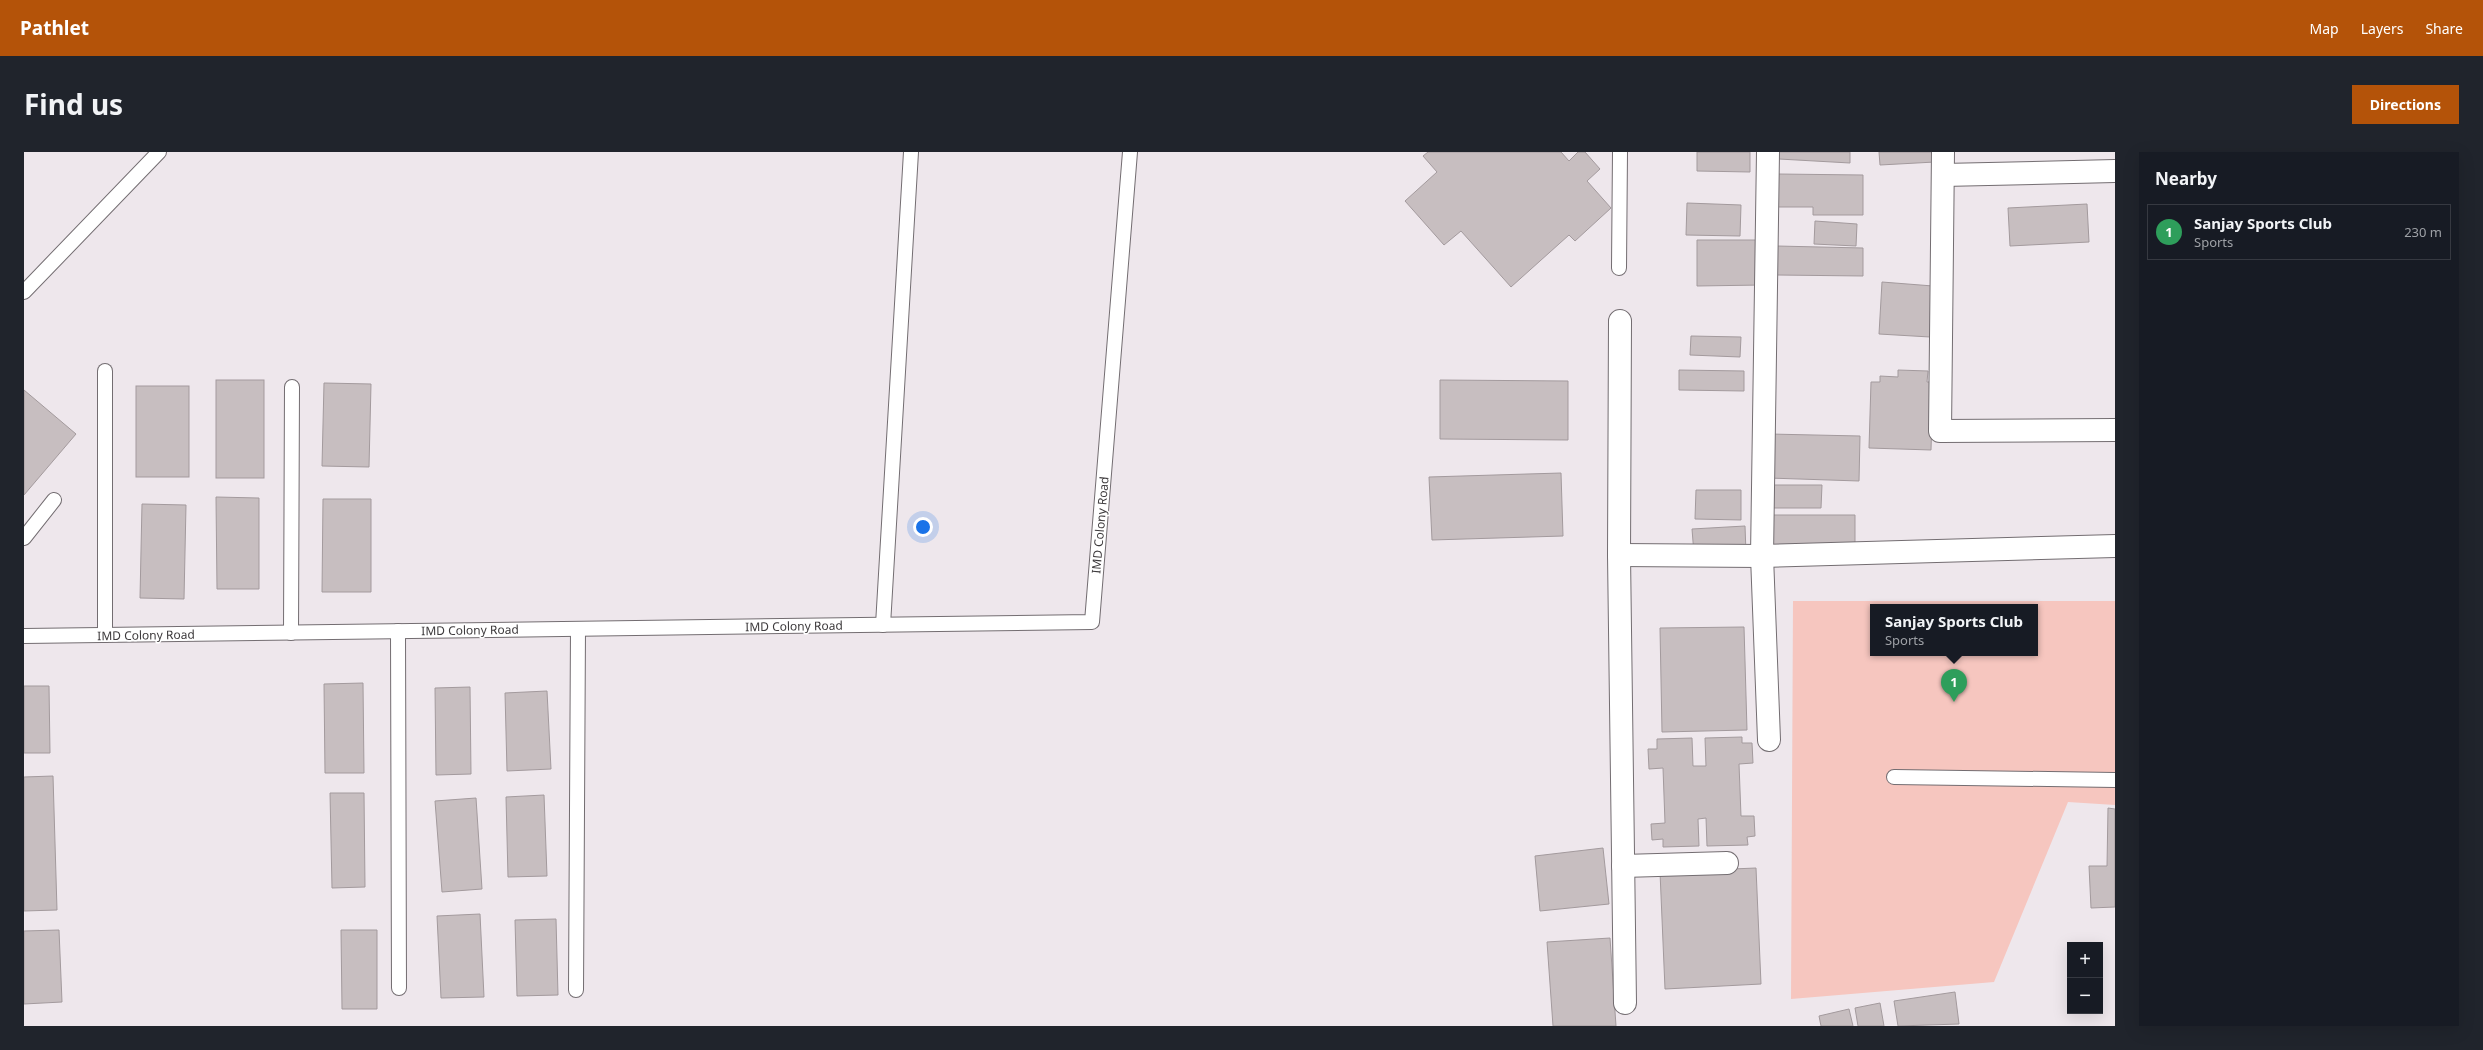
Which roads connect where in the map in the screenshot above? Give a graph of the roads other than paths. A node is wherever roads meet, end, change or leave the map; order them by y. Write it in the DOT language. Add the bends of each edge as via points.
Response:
graph roads {
  1 [pos="159,152"];
  2 [pos="911,152"];
  3 [pos="1130,152"];
  4 [pos="1620,152"];
  5 [pos="1768,152"];
  6 [pos="1943,152"];
  7 [pos="2115,171"];
  8 [pos="1943,175"];
  9 [pos="1619,268"];
  10 [pos="24,292"];
  11 [pos="1620,321"];
  12 [pos="105,370"];
  13 [pos="292,387"];
  14 [pos="2115,430"];
  15 [pos="54,500"];
  16 [pos="24,538"];
  17 [pos="2114,541"];
  18 [pos="1619,555"];
  19 [pos="1762,556"];
  20 [pos="883,625"];
  21 [pos="578,629"];
  22 [pos="398,631"];
  23 [pos="291,633"];
  24 [pos="105,635"];
  25 [pos="24,636"];
  26 [pos="1769,740"];
  27 [pos="1894,777"];
  28 [pos="2115,780"];
  29 [pos="1727,863"];
  30 [pos="1623,866"];
  31 [pos="399,988"];
  32 [pos="576,990"];
  33 [pos="1625,1003"];
  1 -- 10 [label="lane"];
  2 -- 20 [label="lane"];
  3 -- 20 [label="lane, IMD Colony Road" via="1092,622"];
  4 -- 9 [label="lane"];
  5 -- 19 [label="street"];
  6 -- 8 [label="street"];
  7 -- 8 [label="street"];
  8 -- 14 [label="street" via="1940,431"];
  11 -- 18 [label="street"];
  12 -- 24 [label="lane"];
  13 -- 23 [label="lane"];
  15 -- 16 [label="lane"];
  17 -- 19 [label="street"];
  18 -- 19 [label="street"];
  18 -- 30 [label="street"];
  19 -- 26 [label="street"];
  20 -- 21 [label="lane, IMD Colony Road"];
  21 -- 22 [label="lane, IMD Colony Road"];
  21 -- 32 [label="lane"];
  22 -- 23 [label="lane, IMD Colony Road"];
  22 -- 31 [label="lane"];
  23 -- 24 [label="lane, IMD Colony Road"];
  24 -- 25 [label="lane, IMD Colony Road"];
  27 -- 28 [label="lane"];
  29 -- 30 [label="street"];
  30 -- 33 [label="street"];
}
